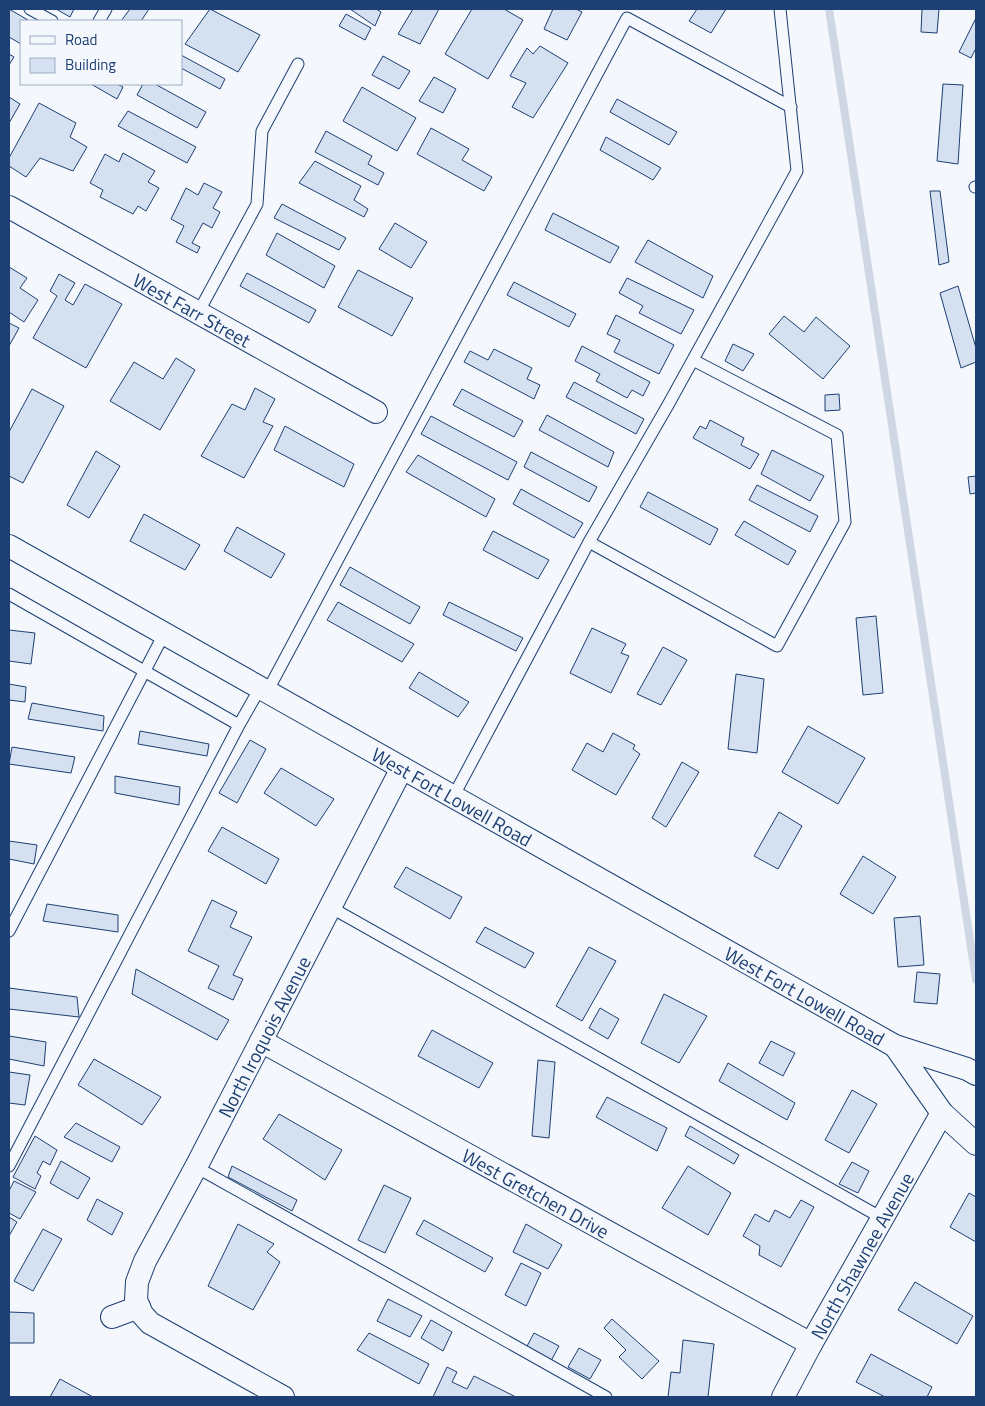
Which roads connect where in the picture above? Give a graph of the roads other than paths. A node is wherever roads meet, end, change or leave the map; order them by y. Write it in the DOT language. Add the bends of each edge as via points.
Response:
graph roads {
  1 [pos="30,9"];
  2 [pos="106,9"];
  3 [pos="780,9"];
  4 [pos="50,20"];
  5 [pos="100,20"];
  6 [pos="298,64"];
  7 [pos="791,107"];
  8 [pos="9,207"];
  9 [pos="198,313"];
  10 [pos="693,360"];
  11 [pos="376,412"];
  12 [pos="589,542"];
  13 [pos="9,546"];
  14 [pos="9,594"];
  15 [pos="164,634"];
  16 [pos="144,672"];
  17 [pos="264,690"];
  18 [pos="239,725"];
  19 [pos="402,768"];
  20 [pos="454,797"];
  21 [pos="330,907"];
  22 [pos="9,931"];
  23 [pos="261,1041"];
  24 [pos="895,1046"];
  25 [pos="972,1071"];
  26 [pos="942,1113"];
  27 [pos="976,1144"];
  28 [pos="9,1166"];
  29 [pos="196,1167"];
  30 [pos="882,1218"];
  31 [pos="139,1307"];
  32 [pos="112,1317"];
  33 [pos="811,1344"];
  34 [pos="283,1397"];
  35 [pos="606,1397"];
  36 [pos="783,1397"];
  1 -- 4 [label="lane"];
  2 -- 5 [label="lane"];
  3 -- 7 [label="lane"];
  6 -- 9 [label="lane" via="262,131 257,204"];
  7 -- 10 [label="lane" via="797,171"];
  7 -- 17 [label="lane" via="627,18"];
  8 -- 9 [label="street, West Farr Street"];
  9 -- 11 [label="street, West Farr Street"];
  10 -- 12 [label="lane"];
  10 -- 12 [label="lane" via="837,435 845,522 778,646"];
  12 -- 20 [label="lane"];
  13 -- 15 [label="street, West Fort Lowell Road"];
  14 -- 16 [label="lane"];
  15 -- 16 [label="lane"];
  15 -- 17 [label="street, West Fort Lowell Road"];
  16 -- 18 [label="lane"];
  16 -- 22 [label="lane"];
  17 -- 18 [label="lane"];
  17 -- 19 [label="street, West Fort Lowell Road"];
  18 -- 28 [label="lane"];
  19 -- 20 [label="street, West Fort Lowell Road"];
  19 -- 21 [label="street, North Iroquois Avenue"];
  20 -- 24 [label="street, West Fort Lowell Road"];
  21 -- 23 [label="street, North Iroquois Avenue"];
  21 -- 30 [label="lane"];
  23 -- 29 [label="street, North Iroquois Avenue"];
  23 -- 33 [label="street, West Gretchen Drive"];
  24 -- 25 [label="street, West Fort Lowell Road"];
  24 -- 26 [label="street, West Fort Lowell Road"];
  26 -- 27 [label="street, West Fort Lowell Road"];
  26 -- 30 [label="street, North Shawnee Avenue"];
  29 -- 31 [label="street, North Iroquois Avenue" via="145,1261 137,1282"];
  29 -- 35 [label="lane"];
  30 -- 33 [label="street, North Shawnee Avenue"];
  31 -- 32 [label="street"];
  31 -- 34 [label="street" via="150,1322"];
  33 -- 36 [label="street, North Shawnee Avenue"];
}
